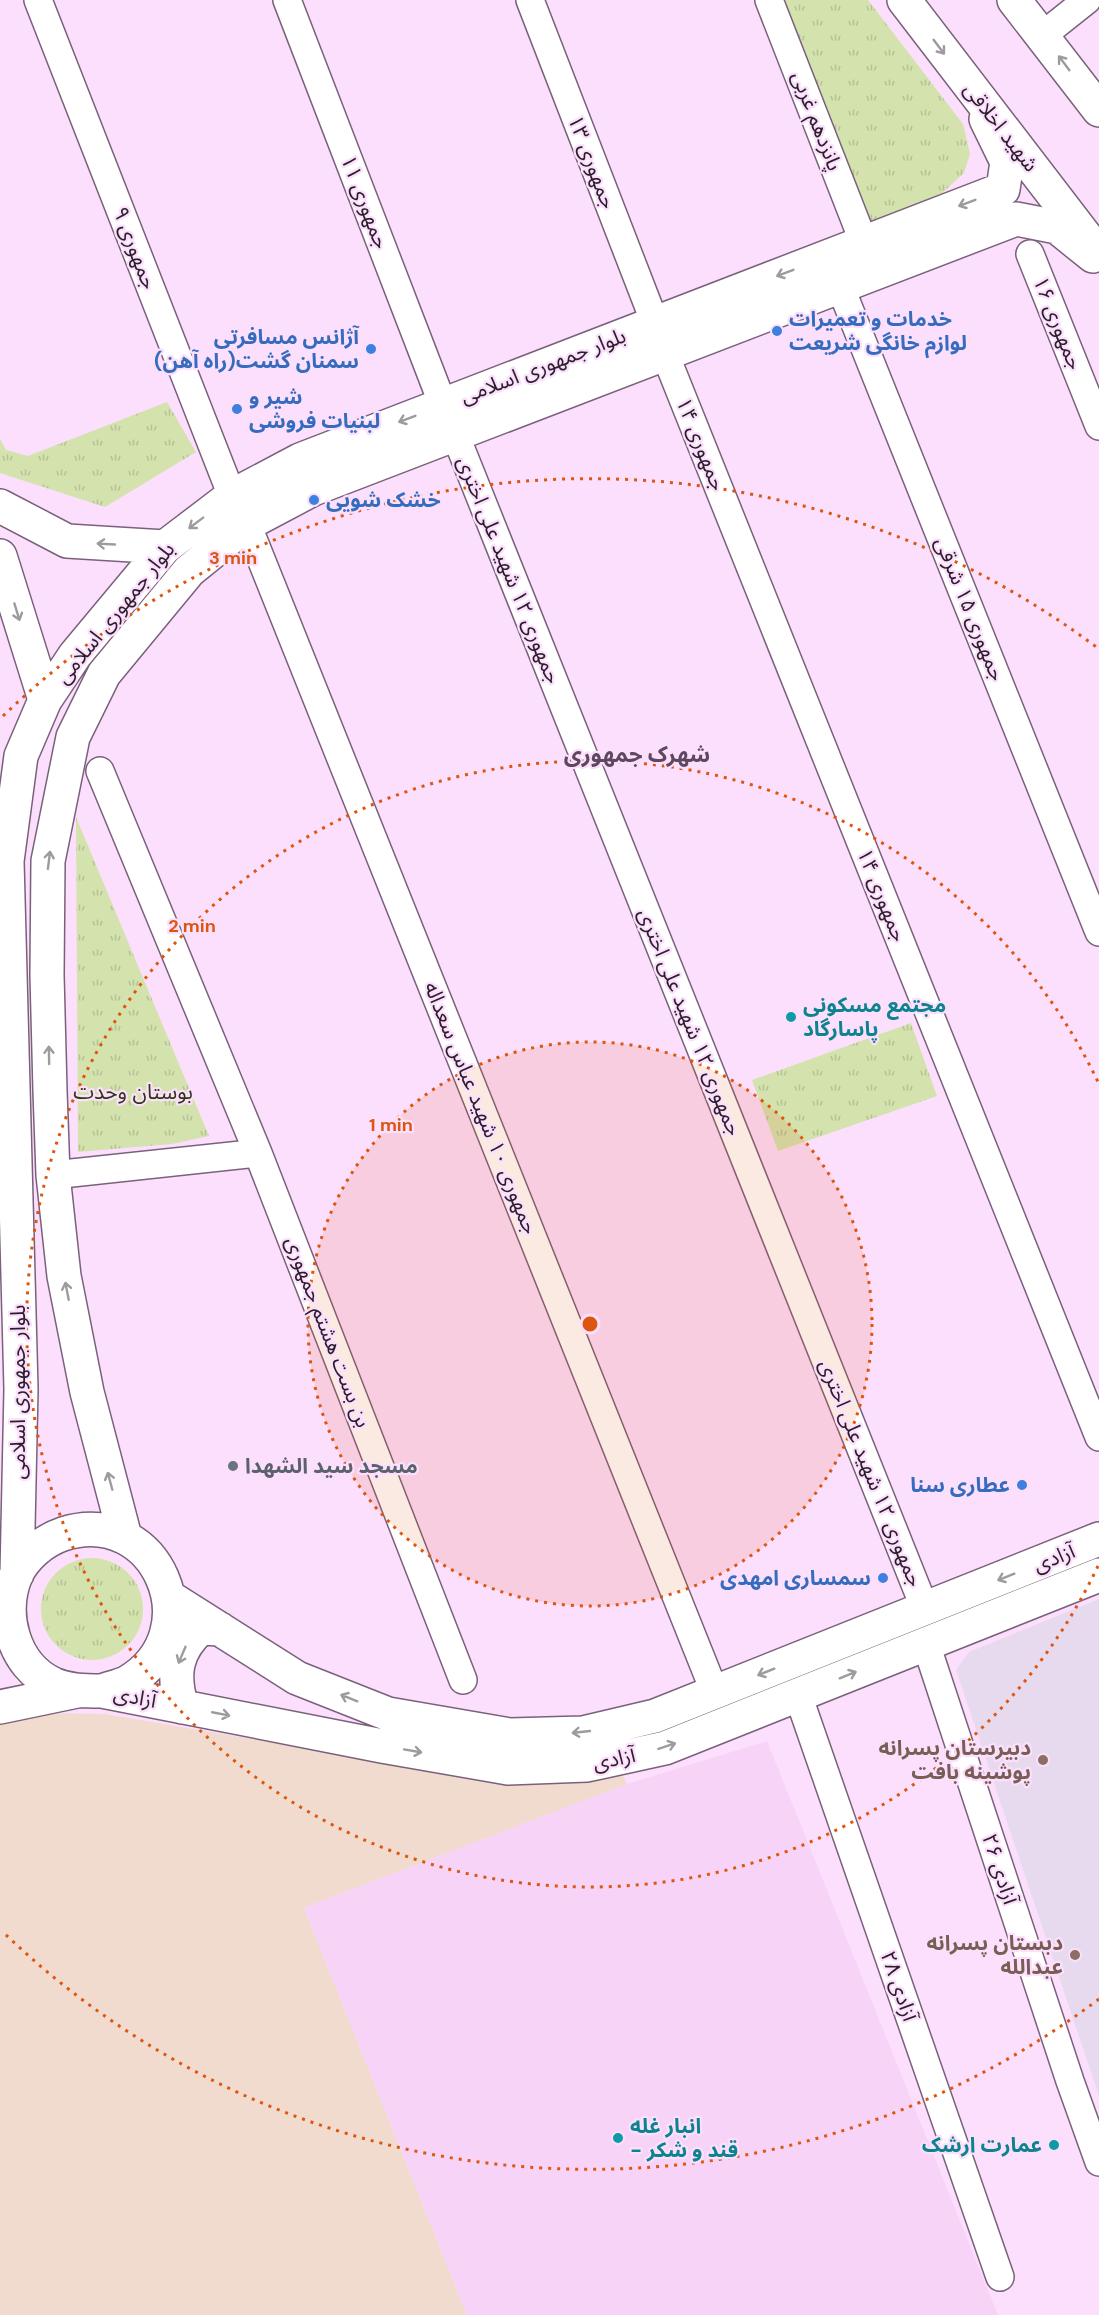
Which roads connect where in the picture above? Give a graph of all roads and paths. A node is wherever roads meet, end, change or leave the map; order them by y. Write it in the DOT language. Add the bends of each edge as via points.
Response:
graph roads {
  1 [pos="38,0"];
  2 [pos="287,0"];
  3 [pos="530,0"];
  4 [pos="769,0"];
  5 [pos="904,0"];
  6 [pos="1014,0"];
  7 [pos="1087,0"];
  8 [pos="1043,35"];
  9 [pos="974,93"];
  10 [pos="1099,110"];
  11 [pos="1003,189"];
  12 [pos="1016,219"];
  13 [pos="864,243"];
  14 [pos="1030,254"];
  15 [pos="1099,254"];
  16 [pos="1099,261"];
  17 [pos="840,286"];
  18 [pos="660,338"];
  19 [pos="449,420"];
  20 [pos="1099,426"];
  21 [pos="0,506"];
  22 [pos="239,510"];
  23 [pos="165,547"];
  24 [pos="0,556"];
  25 [pos="45,700"];
  26 [pos="100,771"];
  27 [pos="1099,932"];
  28 [pos="50,1090"];
  29 [pos="12,1093"];
  30 [pos="258,1153"];
  31 [pos="53,1175"];
  32 [pos="1099,1437"];
  33 [pos="125,1538"];
  34 [pos="1099,1539"];
  35 [pos="1099,1575"];
  36 [pos="8,1594"];
  37 [pos="169,1597"];
  38 [pos="925,1609"];
  39 [pos="220,1629"];
  40 [pos="926,1644"];
  41 [pos="463,1680"];
  42 [pos="89,1691"];
  43 [pos="715,1693"];
  44 [pos="798,1695"];
  45 [pos="0,1707"];
  46 [pos="182,1707"];
  47 [pos="1099,2162"];
  48 [pos="1000,2277"];
  1 -- 22 [label="street, جمهوری ۹"];
  2 -- 19 [label="street, جمهوری ۱۱"];
  3 -- 18 [label="street, جمهوری ۱۳"];
  4 -- 13 [label="street, پانزدهم غربی"];
  5 -- 9 [label="street, شهید اخلاقی, one-way"];
  6 -- 8 [label="street"];
  7 -- 8 [label="street"];
  10 -- 8 [label="street, one-way"];
  9 -- 11 [label="street" via="1007,162"];
  9 -- 15 [label="street, شهید اخلاقی"];
  11 -- 12 [label="street" via="1016,193 1020,199"];
  11 -- 13 [label="street, بلوار جمهوری اسلامی, one-way"];
  12 -- 16 [label="street" via="1057,227"];
  12 -- 17 [label="street, بلوار جمهوری اسلامی"];
  13 -- 18 [label="street, بلوار جمهوری اسلامی, one-way"];
  14 -- 20 [label="street, جمهوری ۱۶"];
  17 -- 18 [label="street, بلوار جمهوری اسلامی"];
  17 -- 27 [label="street, جمهوری ۱۵ شرقی"];
  18 -- 19 [label="street, بلوار جمهوری اسلامی"];
  18 -- 32 [label="street, جمهوری ۱۴"];
  19 -- 22 [label="street, بلوار جمهوری اسلامی" via="313,489"];
  19 -- 38 [label="street, جمهوری ۱۲ شهید علی اختری"];
  23 -- 21 [label="street, one-way" via="67,541"];
  22 -- 23 [label="street, بلوار جمهوری اسلامی, one-way"];
  28 -- 22 [label="street, بلوار جمهوری اسلامی, one-way" via="48,861 73,737 104,674"];
  22 -- 43 [label="street, جمهوری ۱۰ شهید عباس سعداله"];
  23 -- 25 [label="street, بلوار جمهوری اسلامی" via="75,655"];
  24 -- 25 [label="street, one-way"];
  25 -- 29 [label="street, بلوار جمهوری اسلامی" via="21,756 6,861"];
  26 -- 30 [label="street, بن بست هشتم جمهوری"];
  28 -- 29 [label="street"];
  28 -- 31 [label="street, بلوار جمهوری اسلامی"];
  29 -- 36 [label="street, بلوار جمهوری اسلامی" via="21,1389"];
  30 -- 31 [label="street"];
  30 -- 41 [label="street, بن بست هشتم جمهوری"];
  33 -- 31 [label="street, بلوار جمهوری اسلامی, one-way" via="87,1392 64,1276"];
  33 -- 36 [label="street" via="101,1530 76,1530 52,1538 31,1553"];
  33 -- 37 [label="street" via="146,1552 161,1573"];
  34 -- 38 [label="street, آزادی, one-way"];
  35 -- 40 [label="street, آزادی"];
  36 -- 42 [label="street" via="9,1624 17,1648 32,1669 53,1684"];
  37 -- 39 [label="street, آزادی"];
  37 -- 42 [label="street" via="170,1623 162,1647 147,1668 126,1683"];
  38 -- 43 [label="street, آزادی, one-way"];
  43 -- 39 [label="street, آزادی, one-way" via="655,1716 583,1732 510,1734 388,1714 297,1677"];
  39 -- 46 [label="street, one-way" via="201,1628 189,1639 177,1665 175,1685"];
  44 -- 40 [label="street, آزادی, one-way"];
  40 -- 47 [label="street, آزادی ۲۶"];
  42 -- 45 [label="street"];
  42 -- 46 [label="street, آزادی"];
  46 -- 44 [label="street, آزادی, one-way" via="508,1768 587,1766 665,1748"];
  44 -- 48 [label="street, آزادی ۲۸"];
}
